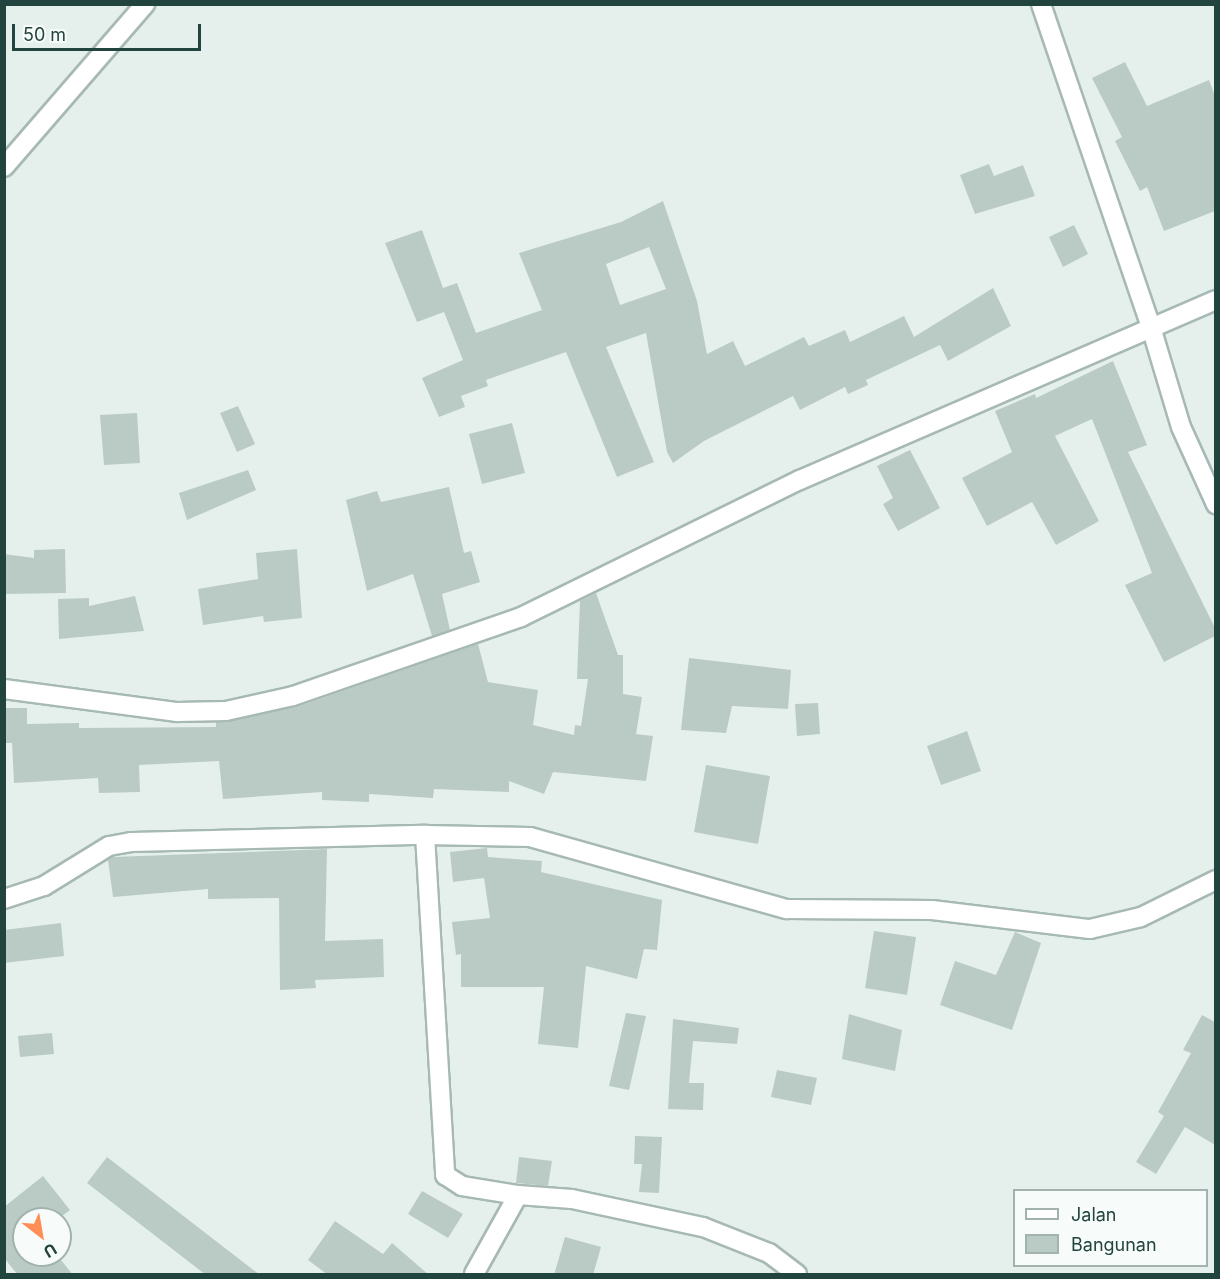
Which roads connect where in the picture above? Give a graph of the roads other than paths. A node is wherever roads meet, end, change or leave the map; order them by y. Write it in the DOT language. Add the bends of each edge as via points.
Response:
graph roads {
  1 [pos="145,4"];
  2 [pos="1041,4"];
  3 [pos="4,167"];
  4 [pos="1215,300"];
  5 [pos="1151,327"];
  6 [pos="1215,504"];
  7 [pos="4,689"];
  8 [pos="425,835"];
  9 [pos="1215,880"];
  10 [pos="4,899"];
  11 [pos="518,1195"];
  12 [pos="474,1275"];
  13 [pos="797,1275"];
  1 -- 3 [label="street"];
  2 -- 5 [label="street"];
  4 -- 5 [label="street"];
  5 -- 6 [label="street" via="1181,427"];
  5 -- 7 [label="street" via="741,507 521,617 293,696 226,711 177,712"];
  8 -- 9 [label="street" via="530,837 778,908 932,909 1090,929 1141,917"];
  8 -- 10 [label="street" via="130,842 109,846 44,886"];
  8 -- 11 [label="street" via="445,1175 462,1186"];
  11 -- 12 [label="street"];
  11 -- 13 [label="street" via="572,1198 703,1227 769,1253"];
}
